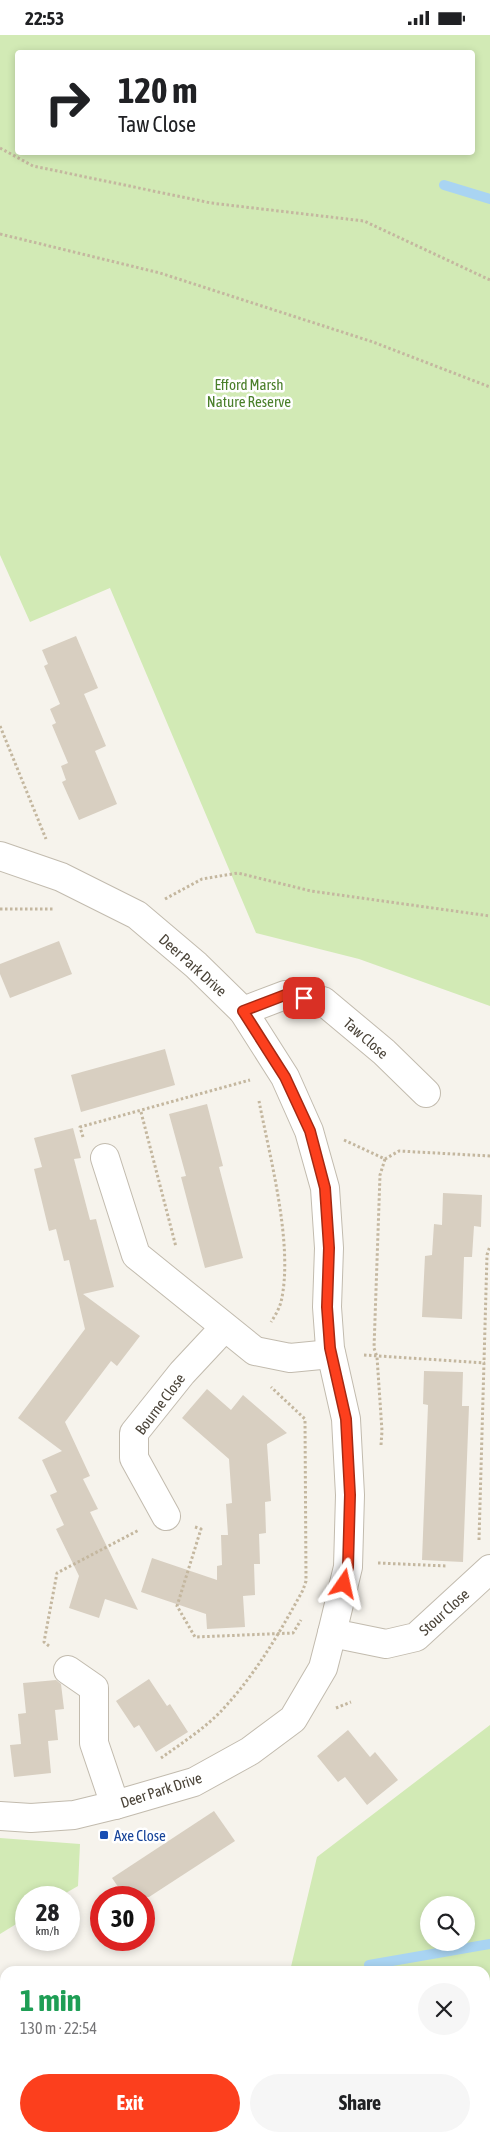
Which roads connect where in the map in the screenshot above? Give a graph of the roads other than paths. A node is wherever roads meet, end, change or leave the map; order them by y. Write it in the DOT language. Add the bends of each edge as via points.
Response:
graph roads {
  1 [pos="0,856"];
  2 [pos="243,1011"];
  3 [pos="426,1093"];
  4 [pos="106,1158"];
  5 [pos="224,1327"];
  6 [pos="331,1354"];
  7 [pos="166,1517"];
  8 [pos="484,1558"];
  9 [pos="334,1625"];
  10 [pos="68,1670"];
  11 [pos="115,1805"];
  12 [pos="0,1816"];
  1 -- 2 [label="street, Deer Park Drive" via="61,877 137,915 196,965"];
  2 -- 3 [label="street, Taw Close" via="285,995 323,1001 384,1052"];
  2 -- 6 [label="street, Deer Park Drive" via="281,1071 310,1131 325,1188"];
  4 -- 5 [label="street" via="136,1255"];
  5 -- 6 [label="street" via="255,1351 290,1358"];
  5 -- 7 [label="street, Bourne Close" via="134,1433 134,1458"];
  6 -- 9 [label="street, Deer Park Drive" via="346,1419 350,1495 349,1561"];
  8 -- 9 [label="street, Stour Close" via="416,1637 386,1644"];
  9 -- 11 [label="street, Deer Park Drive" via="323,1668 293,1719 250,1751 194,1782"];
  10 -- 11 [label="street" via="94,1688 94,1743"];
  11 -- 12 [label="street, Deer Park Drive" via="74,1815"];
}
